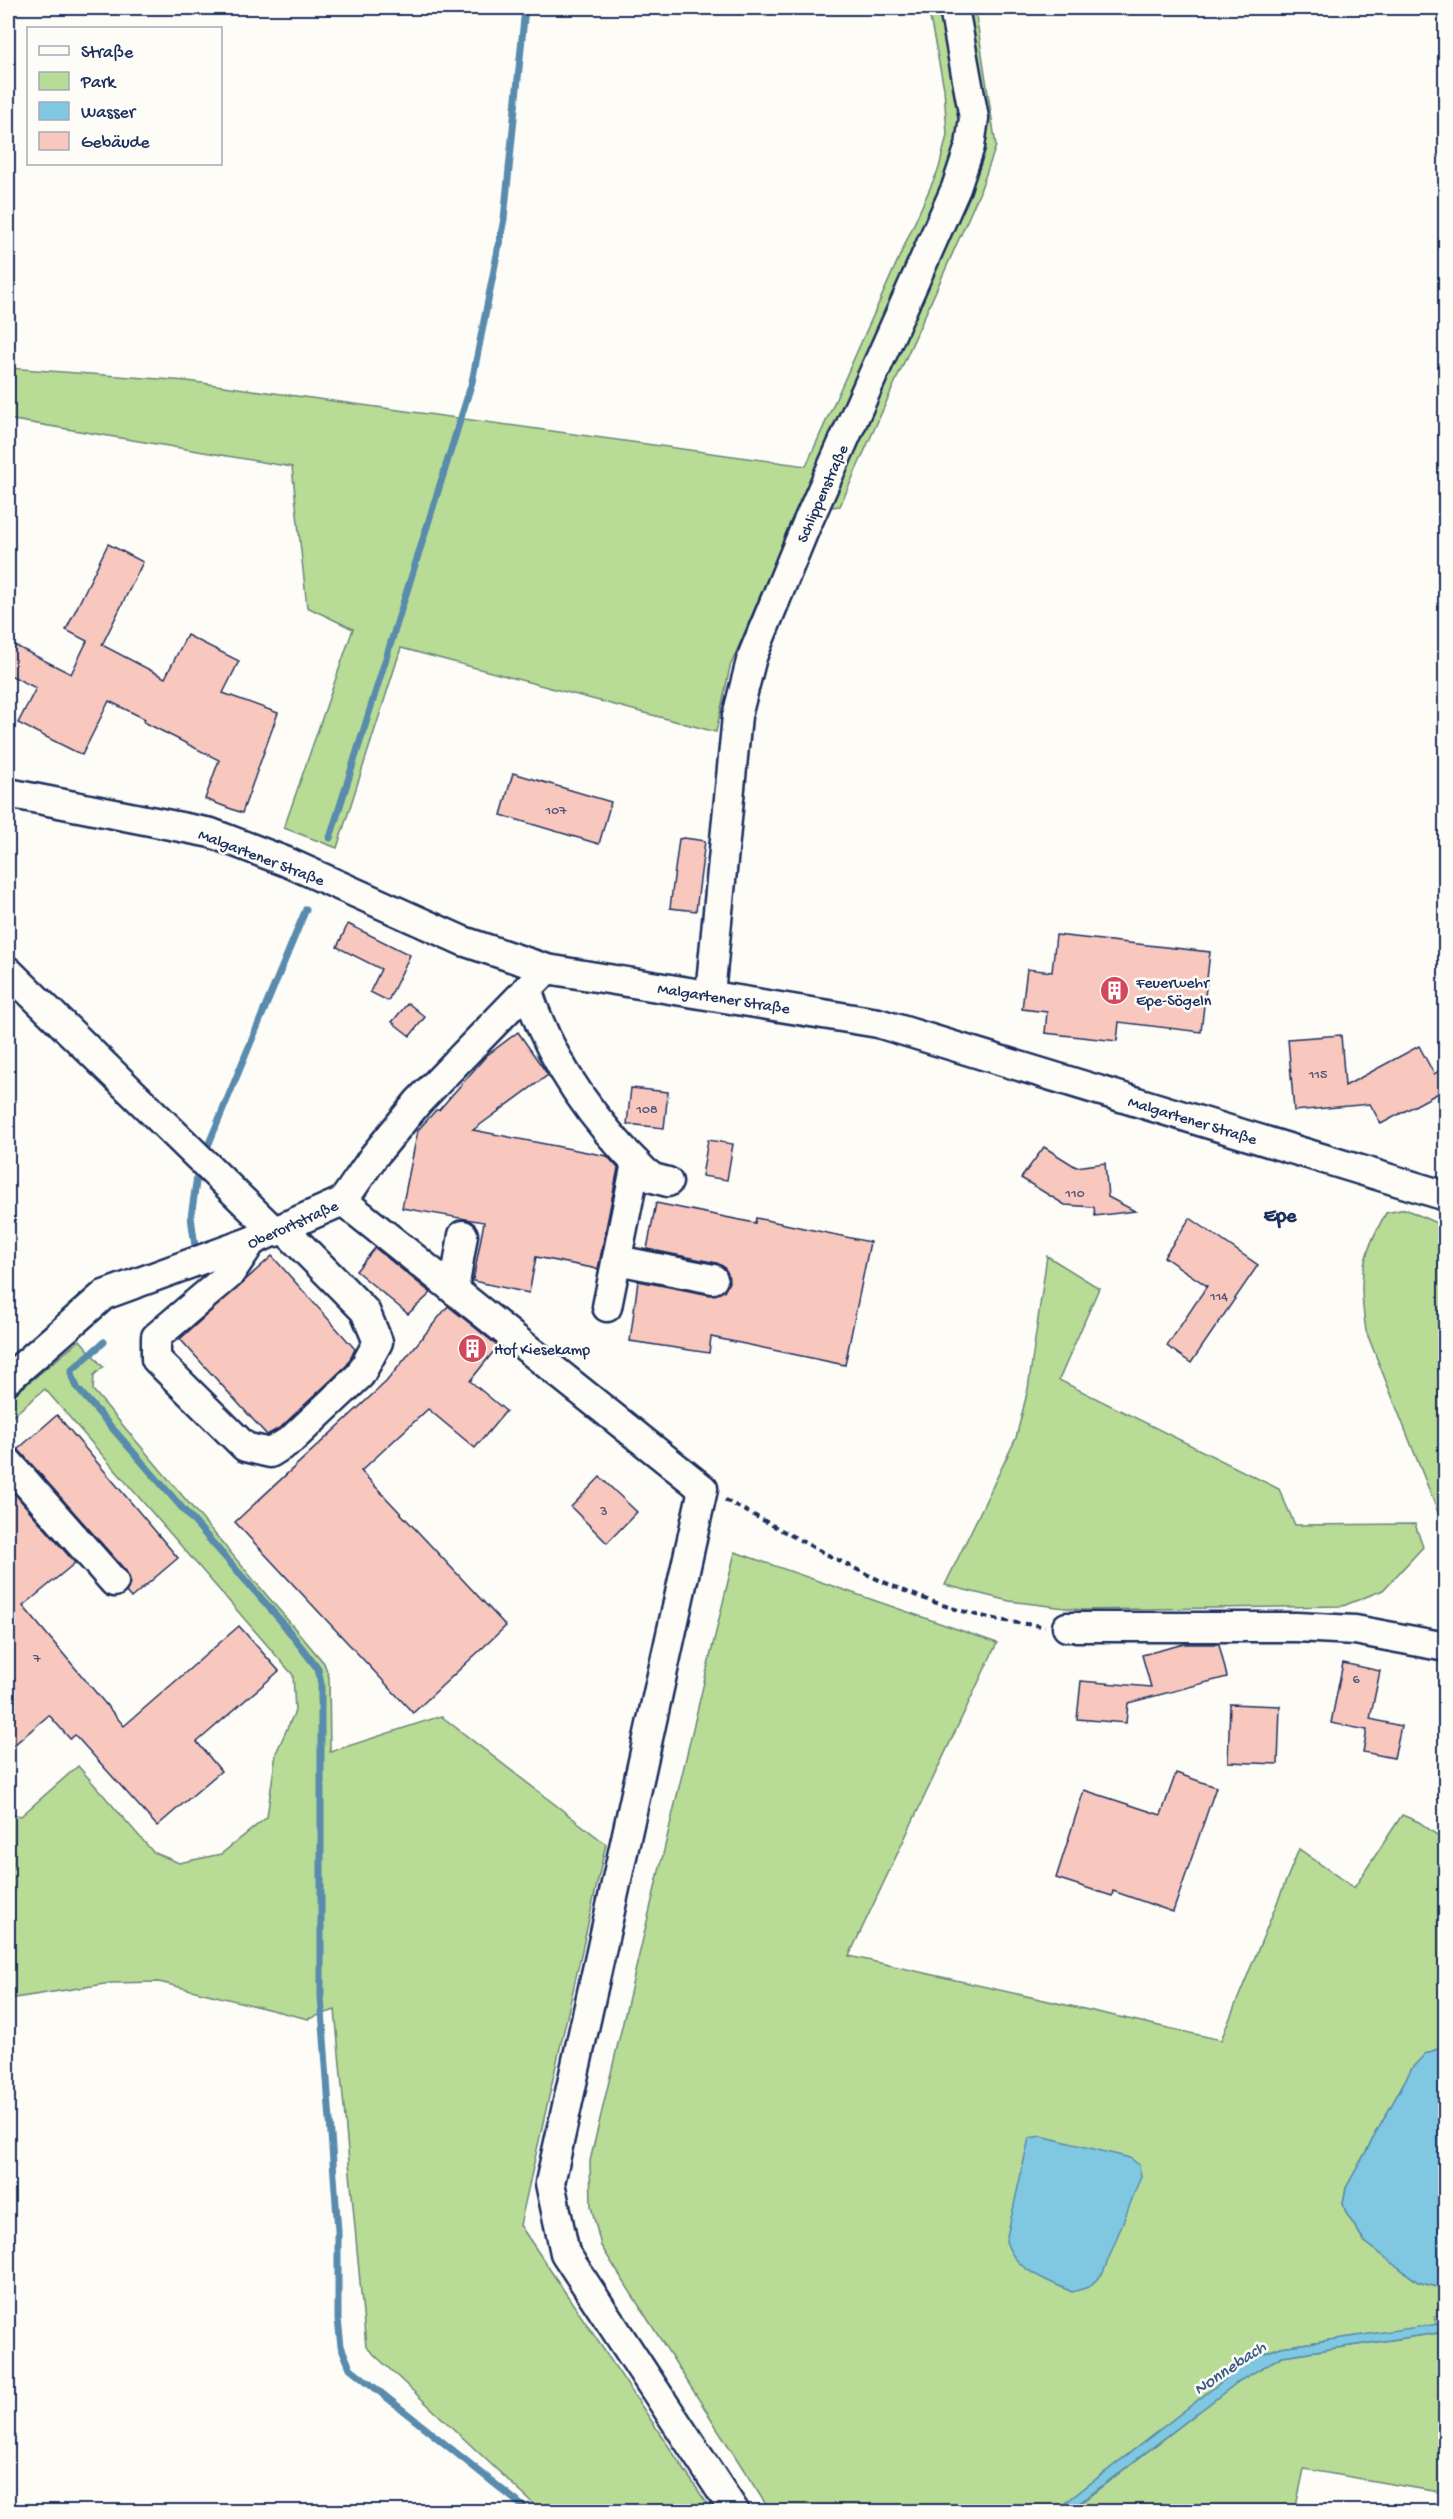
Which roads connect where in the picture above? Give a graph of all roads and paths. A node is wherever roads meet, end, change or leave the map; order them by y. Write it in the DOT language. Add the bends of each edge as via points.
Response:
graph roads {
  1 [pos="954,8"];
  2 [pos="8,793"];
  3 [pos="548,969"];
  4 [pos="8,971"];
  5 [pos="527,989"];
  6 [pos="710,994"];
  7 [pos="636,1163"];
  8 [pos="668,1182"];
  9 [pos="1446,1196"];
  10 [pos="343,1201"];
  11 [pos="270,1234"];
  12 [pos="463,1235"];
  13 [pos="617,1260"];
  14 [pos="713,1279"];
  15 [pos="454,1290"];
  16 [pos="607,1307"];
  17 [pos="8,1379"];
  18 [pos="8,1462"];
  19 [pos="704,1489"];
  20 [pos="114,1582"];
  21 [pos="1066,1628"];
  22 [pos="1446,1647"];
  23 [pos="735,2511"];
  1 -- 6 [label="street, Schlippenstraße" via="974,118 970,146 956,188 752,657 737,716"];
  2 -- 3 [label="street, Malgartener Straße" via="211,833 287,862 463,942"];
  3 -- 5 [label="street, Oberortstraße"];
  3 -- 6 [label="street, Malgartener Straße"];
  4 -- 11 [label="street"];
  5 -- 7 [label="street" via="537,1024 560,1065"];
  5 -- 10 [label="street, Oberortstraße" via="418,1102"];
  6 -- 9 [label="street, Malgartener Straße" via="878,1023"];
  7 -- 8 [label="street" via="653,1179"];
  7 -- 13 [label="street"];
  10 -- 11 [label="street, Oberortstraße"];
  10 -- 15 [label="street"];
  11 -- 11 [label="street" via="156,1337 156,1359 245,1447 270,1453 291,1440 360,1375 378,1342 365,1311"];
  11 -- 17 [label="street, Oberortstraße" via="104,1295"];
  12 -- 15 [label="street"];
  13 -- 14 [label="street"];
  13 -- 16 [label="street"];
  15 -- 19 [label="street"];
  18 -- 20 [label="street"];
  19 -- 21 [label="path" via="906,1594 1014,1624"];
  19 -- 23 [label="street" via="550,2183 565,2253"];
  21 -- 22 [label="street" via="1355,1630"];
}
